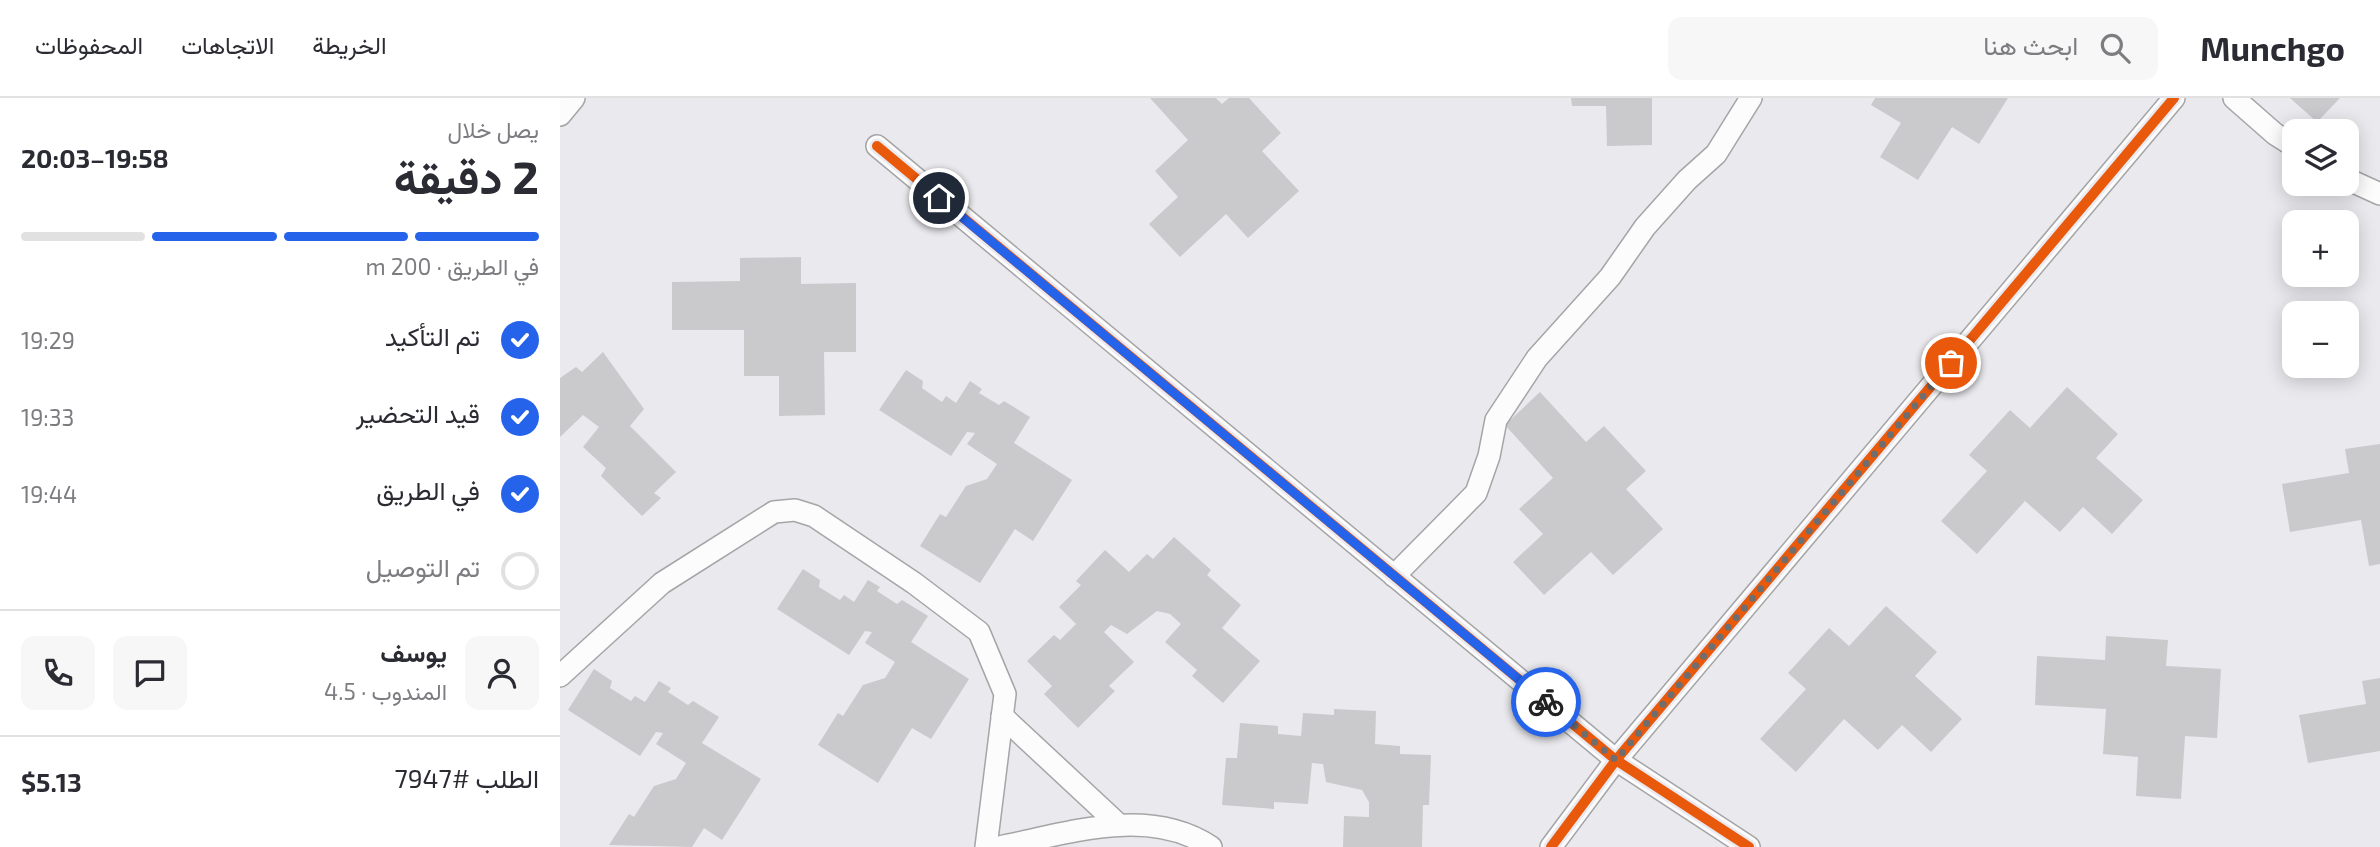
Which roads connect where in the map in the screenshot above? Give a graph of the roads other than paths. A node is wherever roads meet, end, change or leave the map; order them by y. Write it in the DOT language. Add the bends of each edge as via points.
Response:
graph roads {
  1 [pos="574,98"];
  2 [pos="1751,98"];
  3 [pos="2174,98"];
  4 [pos="2234,98"];
  5 [pos="560,115"];
  6 [pos="2282,138"];
  7 [pos="877,146"];
  8 [pos="2359,184"];
  9 [pos="2380,194"];
  10 [pos="1394,576"];
  11 [pos="560,676"];
  12 [pos="1002,716"];
  13 [pos="1616,760"];
  14 [pos="1118,824"];
  15 [pos="986,847"];
  16 [pos="999,847"];
  17 [pos="1211,847"];
  18 [pos="1551,847"];
  19 [pos="1749,847"];
  1 -- 5 [label="street"];
  2 -- 10 [label="street" via="1716,154 1645,227 1609,277 1537,358 1496,420 1476,493"];
  3 -- 13 [label="street"];
  4 -- 6 [label="street"];
  7 -- 10 [label="street"];
  8 -- 9 [label="street"];
  10 -- 13 [label="street"];
  11 -- 12 [label="street" via="662,583 774,512 795,510 814,516 979,632 1005,694"];
  12 -- 14 [label="street"];
  12 -- 15 [label="street"];
  13 -- 18 [label="street"];
  13 -- 19 [label="street"];
  14 -- 16 [label="street"];
  14 -- 17 [label="street" via="1163,828"];
}
